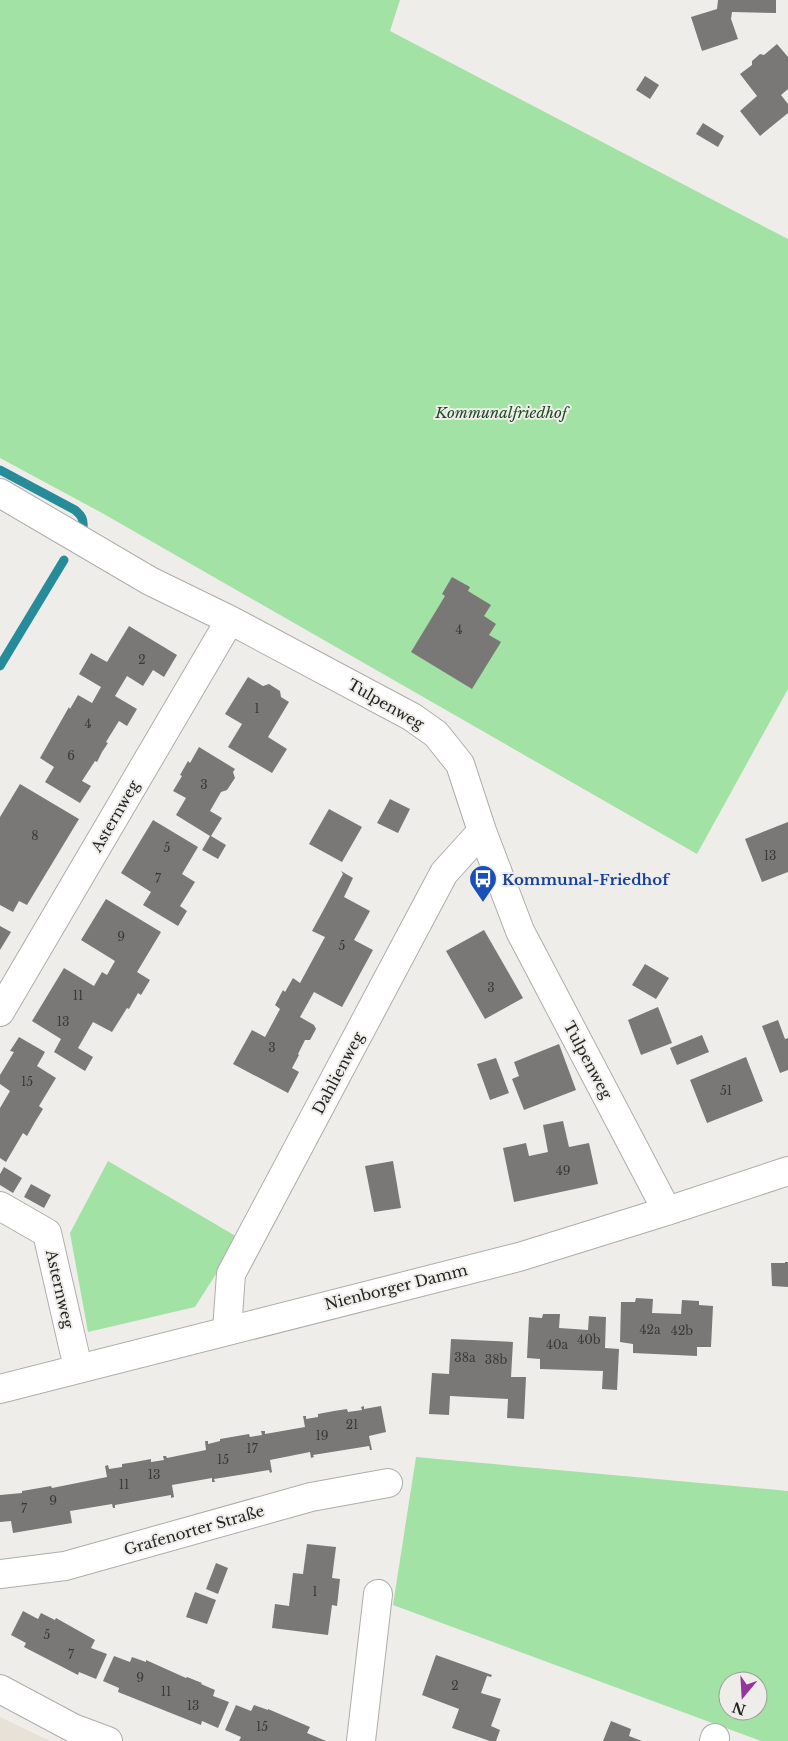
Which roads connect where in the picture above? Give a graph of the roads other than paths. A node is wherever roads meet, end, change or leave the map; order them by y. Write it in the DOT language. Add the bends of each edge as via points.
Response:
graph roads {
  1 [pos="0,493"];
  2 [pos="230,620"];
  3 [pos="482,831"];
  4 [pos="0,1012"];
  5 [pos="788,1170"];
  6 [pos="0,1206"];
  7 [pos="667,1211"];
  8 [pos="226,1330"];
  9 [pos="78,1368"];
  10 [pos="0,1389"];
  11 [pos="388,1484"];
  12 [pos="0,1574"];
  13 [pos="378,1594"];
  14 [pos="0,1689"];
  15 [pos="108,1741"];
  16 [pos="361,1741"];
  1 -- 2 [label="street, Tulpenweg" via="150,581"];
  2 -- 3 [label="street, Tulpenweg" via="412,716 436,734 460,764"];
  2 -- 4 [label="street, Asternweg"];
  3 -- 7 [label="street, Tulpenweg" via="520,931"];
  3 -- 8 [label="street, Dahlienweg" via="444,873 232,1274"];
  5 -- 7 [label="street, Nienborger Damm"];
  6 -- 9 [label="street, Asternweg" via="47,1233"];
  7 -- 8 [label="street, Nienborger Damm" via="519,1257"];
  8 -- 9 [label="street, Nienborger Damm"];
  9 -- 10 [label="street, Nienborger Damm"];
  11 -- 12 [label="street, Grafenorter Straße" via="311,1497 65,1566"];
  13 -- 16 [label="street"];
  14 -- 15 [label="street" via="73,1728"];
}
